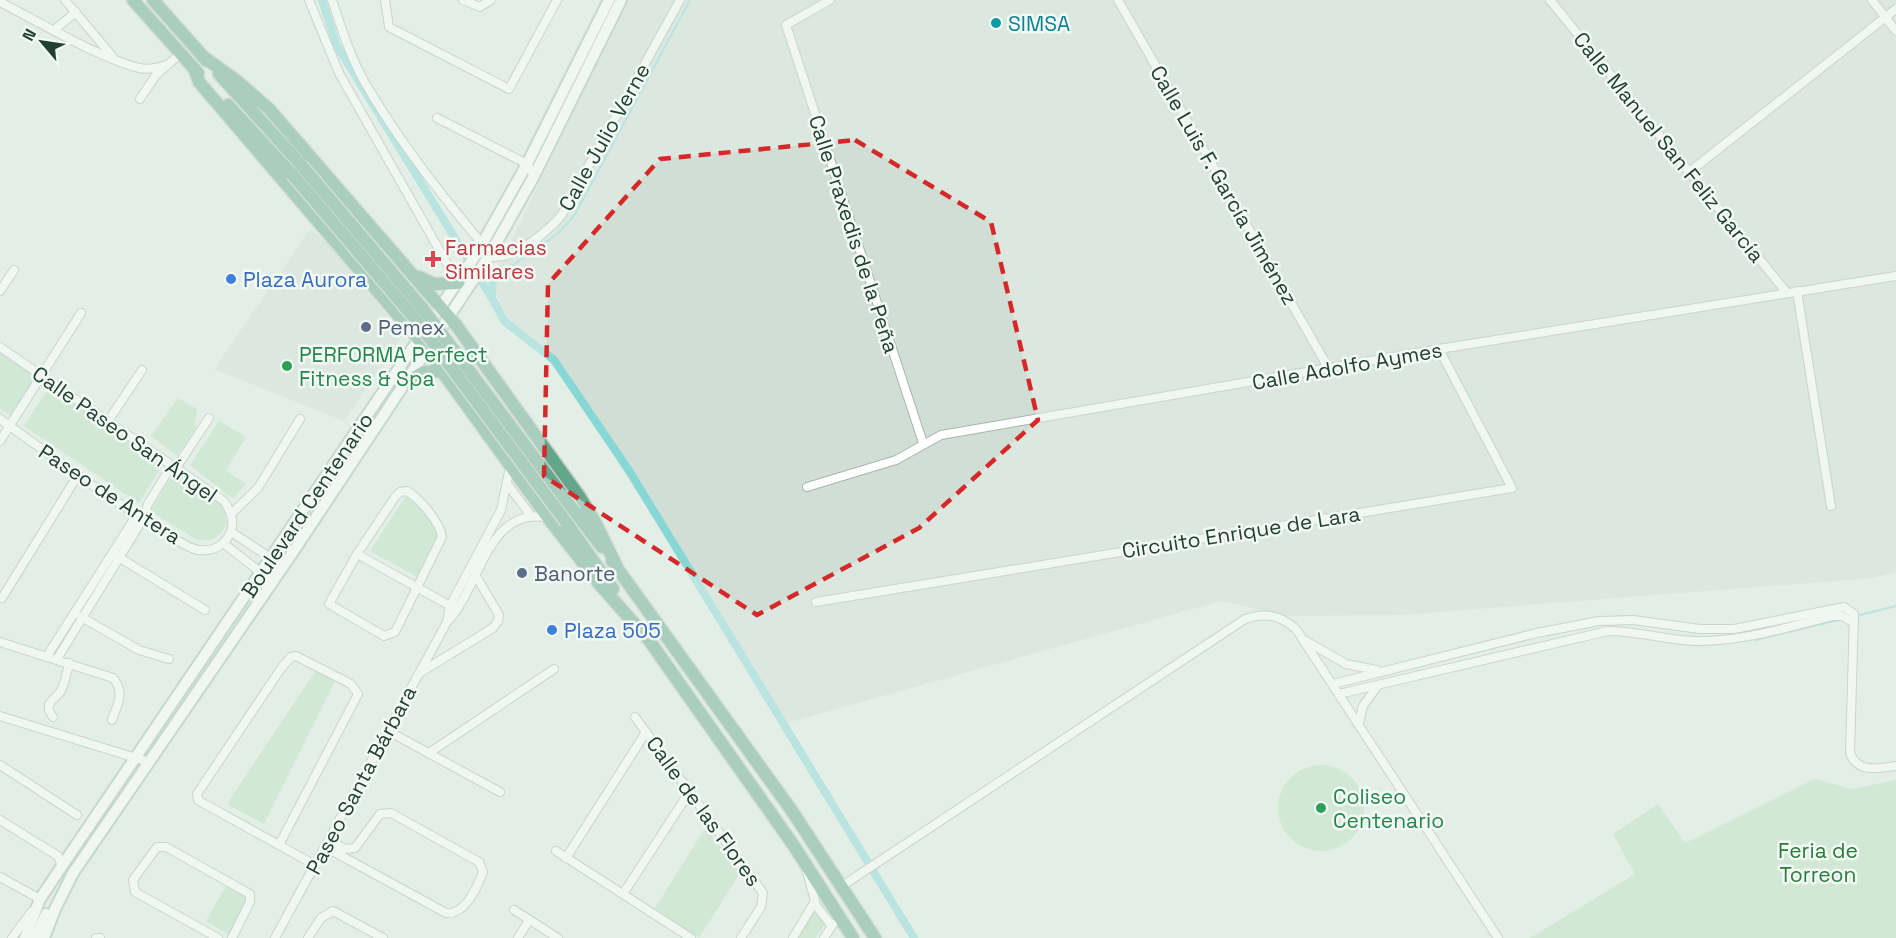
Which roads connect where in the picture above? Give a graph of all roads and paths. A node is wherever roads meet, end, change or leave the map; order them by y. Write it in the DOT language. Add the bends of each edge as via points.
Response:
graph roads {
  1 [pos="65,0"];
  2 [pos="133,0"];
  3 [pos="153,0"];
  4 [pos="309,0"];
  5 [pos="333,0"];
  6 [pos="385,0"];
  7 [pos="463,0"];
  8 [pos="491,0"];
  9 [pos="557,0"];
  10 [pos="609,0"];
  11 [pos="620,0"];
  12 [pos="680,0"];
  13 [pos="830,0"];
  14 [pos="1118,0"];
  15 [pos="1550,0"];
  16 [pos="1872,0"];
  17 [pos="0,2"];
  18 [pos="1896,9"];
  19 [pos="76,12"];
  20 [pos="1886,18"];
  21 [pos="54,30"];
  22 [pos="1896,30"];
  23 [pos="585,48"];
  24 [pos="180,54"];
  25 [pos="202,56"];
  26 [pos="113,57"];
  27 [pos="166,65"];
  28 [pos="194,68"];
  29 [pos="574,98"];
  30 [pos="140,99"];
  31 [pos="437,118"];
  32 [pos="542,161"];
  33 [pos="527,164"];
  34 [pos="297,170"];
  35 [pos="1688,173"];
  36 [pos="534,176"];
  37 [pos="483,254"];
  38 [pos="14,270"];
  39 [pos="1896,276"];
  40 [pos="417,278"];
  41 [pos="462,283"];
  42 [pos="0,291"];
  43 [pos="1797,291"];
  44 [pos="1787,293"];
  45 [pos="395,310"];
  46 [pos="445,312"];
  47 [pos="81,313"];
  48 [pos="424,345"];
  49 [pos="0,347"];
  50 [pos="1439,349"];
  51 [pos="478,352"];
  52 [pos="1329,369"];
  53 [pos="142,370"];
  54 [pos="446,374"];
  55 [pos="42,376"];
  56 [pos="406,382"];
  57 [pos="209,418"];
  58 [pos="0,419"];
  59 [pos="300,419"];
  60 [pos="108,421"];
  61 [pos="9,426"];
  62 [pos="0,441"];
  63 [pos="923,443"];
  64 [pos="511,466"];
  65 [pos="174,467"];
  66 [pos="78,475"];
  67 [pos="508,485"];
  68 [pos="807,487"];
  69 [pos="1831,506"];
  70 [pos="231,514"];
  71 [pos="531,516"];
  72 [pos="140,517"];
  73 [pos="549,519"];
  74 [pos="231,532"];
  75 [pos="223,543"];
  76 [pos="112,552"];
  77 [pos="357,554"];
  78 [pos="120,557"];
  79 [pos="272,559"];
  80 [pos="283,567"];
  81 [pos="617,567"];
  82 [pos="261,574"];
  83 [pos="476,576"];
  84 [pos="273,582"];
  85 [pos="418,588"];
  86 [pos="2,598"];
  87 [pos="816,602"];
  88 [pos="454,608"];
  89 [pos="205,610"];
  90 [pos="74,613"];
  91 [pos="83,618"];
  92 [pos="1854,623"];
  93 [pos="1537,633"];
  94 [pos="648,639"];
  95 [pos="1302,639"];
  96 [pos="0,642"];
  97 [pos="1538,646"];
  98 [pos="47,656"];
  99 [pos="57,659"];
  100 [pos="169,660"];
  101 [pos="69,663"];
  102 [pos="554,669"];
  103 [pos="1381,670"];
  104 [pos="419,673"];
  105 [pos="1332,684"];
  106 [pos="1378,685"];
  107 [pos="1339,694"];
  108 [pos="0,716"];
  109 [pos="53,717"];
  110 [pos="635,717"];
  111 [pos="112,720"];
  112 [pos="1359,723"];
  113 [pos="388,731"];
  114 [pos="646,732"];
  115 [pos="429,753"];
  116 [pos="136,758"];
  117 [pos="149,762"];
  118 [pos="0,765"];
  119 [pos="1896,766"];
  120 [pos="690,791"];
  121 [pos="500,792"];
  122 [pos="77,815"];
  123 [pos="0,820"];
  124 [pos="327,843"];
  125 [pos="279,845"];
  126 [pos="556,851"];
  127 [pos="566,858"];
  128 [pos="63,859"];
  129 [pos="804,862"];
  130 [pos="315,865"];
  131 [pos="0,877"];
  132 [pos="843,886"];
  133 [pos="623,894"];
  134 [pos="61,895"];
  135 [pos="39,902"];
  136 [pos="814,903"];
  137 [pos="514,910"];
  138 [pos="529,920"];
  139 [pos="835,921"];
  140 [pos="847,935"];
  141 [pos="373,936"];
  142 [pos="12,938"];
  143 [pos="25,938"];
  144 [pos="35,938"];
  145 [pos="44,938"];
  146 [pos="218,938"];
  147 [pos="233,938"];
  148 [pos="275,938"];
  149 [pos="308,938"];
  150 [pos="382,938"];
  151 [pos="518,938"];
  152 [pos="558,938"];
  153 [pos="691,938"];
  154 [pos="741,938"];
  155 [pos="793,938"];
  156 [pos="824,938"];
  157 [pos="875,938"];
  158 [pos="1498,938"];
  1 -- 19 [label="street"];
  2 -- 24 [label="main road"];
  3 -- 25 [label="main road"];
  4 -- 41 [label="street" via="339,73"];
  5 -- 37 [label="street" via="364,81"];
  6 -- 9 [label="street" via="389,27 509,89"];
  7 -- 8 [label="street" via="480,7"];
  10 -- 23 [label="main road, Boulevard Centenario"];
  11 -- 29 [label="main road, Boulevard Centenario"];
  12 -- 37 [label="street, Calle Julio Verne" via="567,207 545,232 508,256"];
  13 -- 63 [label="street, Calle Praxedis de la Peña" via="786,25"];
  14 -- 52 [label="street, Calle Luis F. García Jiménez"];
  15 -- 35 [label="street, Calle Manuel San Feliz García"];
  16 -- 20 [label="street"];
  17 -- 21 [label="street"];
  18 -- 20 [label="street"];
  19 -- 21 [label="street"];
  19 -- 26 [label="street"];
  20 -- 22 [label="street"];
  20 -- 35 [label="street"];
  21 -- 26 [label="street"];
  23 -- 29 [label="main road" via="572,84"];
  23 -- 33 [label="main road, Boulevard Centenario"];
  24 -- 27 [label="street"];
  24 -- 28 [label="main road"];
  25 -- 34 [label="main road"];
  25 -- 40 [label="main road" via="269,109"];
  26 -- 27 [label="street" via="149,69"];
  27 -- 30 [label="street"];
  28 -- 34 [label="main road"];
  28 -- 45 [label="main road" via="205,90"];
  29 -- 32 [label="main road, Boulevard Centenario"];
  31 -- 33 [label="street"];
  32 -- 33 [label="street"];
  32 -- 36 [label="main road, Boulevard Centenario"];
  33 -- 36 [label="street"];
  33 -- 37 [label="main road, Boulevard Centenario"];
  34 -- 81 [label="main road, bridge" via="423,309"];
  34 -- 94 [label="main road, bridge" via="416,320"];
  35 -- 44 [label="street, Calle Manuel San Feliz García"];
  36 -- 37 [label="main road, Boulevard Centenario"];
  37 -- 41 [label="main road, Boulevard Centenario"];
  38 -- 42 [label="street"];
  39 -- 43 [label="street, Calle Adolfo Aymes"];
  40 -- 41 [label="main road" via="434,284"];
  40 -- 45 [label="main road" via="417,298 411,305"];
  40 -- 46 [label="main road"];
  41 -- 46 [label="main road, Boulevard Centenario"];
  43 -- 44 [label="street, Calle Adolfo Aymes"];
  43 -- 69 [label="street"];
  44 -- 50 [label="street, Calle Adolfo Aymes"];
  45 -- 48 [label="main road"];
  46 -- 48 [label="main road, Boulevard Centenario"];
  46 -- 51 [label="main road"];
  47 -- 55 [label="street"];
  48 -- 54 [label="main road"];
  48 -- 56 [label="main road, Boulevard Centenario"];
  48 -- 79 [label="main road, Boulevard Centenario"];
  49 -- 55 [label="street, Calle Paseo San Ángel"];
  50 -- 52 [label="street, Calle Adolfo Aymes"];
  50 -- 87 [label="street, Circuito Enrique de Lara" via="1512,488"];
  51 -- 54 [label="main road" via="456,355"];
  51 -- 81 [label="main road" via="596,522"];
  52 -- 63 [label="street, Calle Adolfo Aymes" via="941,435"];
  53 -- 60 [label="street"];
  54 -- 56 [label="main road" via="424,372"];
  54 -- 64 [label="main road"];
  55 -- 60 [label="street, Calle Paseo San Ángel"];
  55 -- 61 [label="street"];
  56 -- 80 [label="main road, Boulevard Centenario"];
  57 -- 65 [label="street"];
  58 -- 61 [label="street, Paseo de Antera"];
  59 -- 70 [label="street" via="258,488"];
  60 -- 65 [label="street, Calle Paseo San Ángel"];
  61 -- 62 [label="street"];
  61 -- 66 [label="street, Paseo de Antera"];
  63 -- 68 [label="street, Calle Adolfo Aymes" via="896,460"];
  64 -- 67 [label="street, Paseo Santa Bárbara"];
  64 -- 73 [label="main road"];
  65 -- 70 [label="street, Calle Paseo San Ángel" via="224,501"];
  65 -- 72 [label="street"];
  66 -- 72 [label="street, Paseo de Antera"];
  66 -- 86 [label="street"];
  67 -- 71 [label="street"];
  67 -- 88 [label="street, Paseo Santa Bárbara" via="496,520"];
  70 -- 74 [label="street, Calle Paseo San Ángel"];
  71 -- 73 [label="street"];
  71 -- 83 [label="street, Paseo Santa Bárbara" via="504,528"];
  72 -- 75 [label="street, Paseo de Antera" via="196,549 213,549"];
  72 -- 76 [label="street"];
  72 -- 78 [label="street"];
  73 -- 94 [label="main road"];
  74 -- 75 [label="street"];
  74 -- 79 [label="street"];
  75 -- 82 [label="street"];
  76 -- 78 [label="street"];
  76 -- 90 [label="street"];
  77 -- 85 [label="street"];
  77 -- 85 [label="street" via="332,596 331,607 390,636"];
  77 -- 85 [label="street" via="395,497 407,491 441,530 442,537"];
  78 -- 89 [label="street"];
  78 -- 91 [label="street"];
  79 -- 80 [label="street"];
  79 -- 82 [label="main road, Boulevard Centenario"];
  80 -- 84 [label="main road, Boulevard Centenario"];
  81 -- 132 [label="main road"];
  82 -- 84 [label="street"];
  82 -- 116 [label="main road, Boulevard Centenario"];
  83 -- 88 [label="street, Paseo Santa Bárbara"];
  83 -- 104 [label="street" via="499,615 498,621 493,628"];
  84 -- 117 [label="main road, Boulevard Centenario"];
  85 -- 88 [label="street"];
  88 -- 104 [label="street, Paseo Santa Bárbara"];
  90 -- 91 [label="street"];
  90 -- 98 [label="street"];
  91 -- 99 [label="street"];
  91 -- 100 [label="street" via="138,650"];
  92 -- 93 [label="street" via="1852,611 1837,606 1734,629 1617,620"];
  92 -- 97 [label="street" via="1842,616 1832,616 1719,641 1608,631"];
  92 -- 119 [label="street" via="1850,753 1857,765 1864,768"];
  93 -- 97 [label="street"];
  93 -- 103 [label="street"];
  94 -- 129 [label="main road"];
  95 -- 103 [label="street" via="1346,664"];
  95 -- 105 [label="street"];
  95 -- 132 [label="street" via="1285,620 1272,615 1258,614 1245,619"];
  96 -- 98 [label="street"];
  97 -- 106 [label="street"];
  98 -- 99 [label="street"];
  99 -- 101 [label="street"];
  101 -- 109 [label="street" via="60,692 49,702"];
  101 -- 111 [label="street" via="107,674 117,684 121,698"];
  102 -- 115 [label="street"];
  103 -- 105 [label="street"];
  104 -- 113 [label="street, Paseo Santa Bárbara"];
  105 -- 107 [label="street"];
  106 -- 107 [label="street"];
  106 -- 112 [label="street" via="1362,706"];
  107 -- 112 [label="street"];
  108 -- 116 [label="street"];
  110 -- 114 [label="street, Calle de las Flores"];
  112 -- 158 [label="street"];
  113 -- 115 [label="street"];
  113 -- 124 [label="street, Paseo Santa Bárbara"];
  114 -- 120 [label="street, Calle de las Flores"];
  114 -- 127 [label="street"];
  115 -- 121 [label="street"];
  116 -- 117 [label="street"];
  116 -- 128 [label="main road, Boulevard Centenario"];
  117 -- 134 [label="main road, Boulevard Centenario"];
  118 -- 122 [label="street"];
  120 -- 133 [label="street"];
  120 -- 154 [label="street, Calle de las Flores" via="759,885 764,900"];
  123 -- 128 [label="street"];
  124 -- 124 [label="street" via="446,913 460,910 483,872 479,862 391,813 380,814 355,848"];
  124 -- 130 [label="street, Paseo Santa Bárbara"];
  125 -- 125 [label="street" via="198,800 197,794 282,667 297,656 351,684 358,694"];
  125 -- 130 [label="street"];
  126 -- 127 [label="street"];
  127 -- 133 [label="street"];
  128 -- 135 [label="main road, Boulevard Centenario"];
  129 -- 136 [label="street"];
  129 -- 139 [label="main road"];
  130 -- 148 [label="street, Paseo Santa Bárbara"];
  131 -- 135 [label="street"];
  132 -- 157 [label="main road"];
  133 -- 153 [label="street"];
  134 -- 144 [label="main road" via="49,909"];
  134 -- 145 [label="main road, Boulevard Centenario"];
  135 -- 142 [label="street"];
  135 -- 143 [label="main road, Boulevard Centenario"];
  136 -- 139 [label="street"];
  136 -- 155 [label="street"];
  137 -- 138 [label="street"];
  138 -- 151 [label="street"];
  138 -- 152 [label="street"];
  139 -- 140 [label="main road"];
  139 -- 156 [label="street"];
  141 -- 149 [label="street" via="329,912"];
  141 -- 150 [label="street"];
  146 -- 147 [label="street" via="135,892 134,880 157,847 166,847 248,891 250,902"];
}
